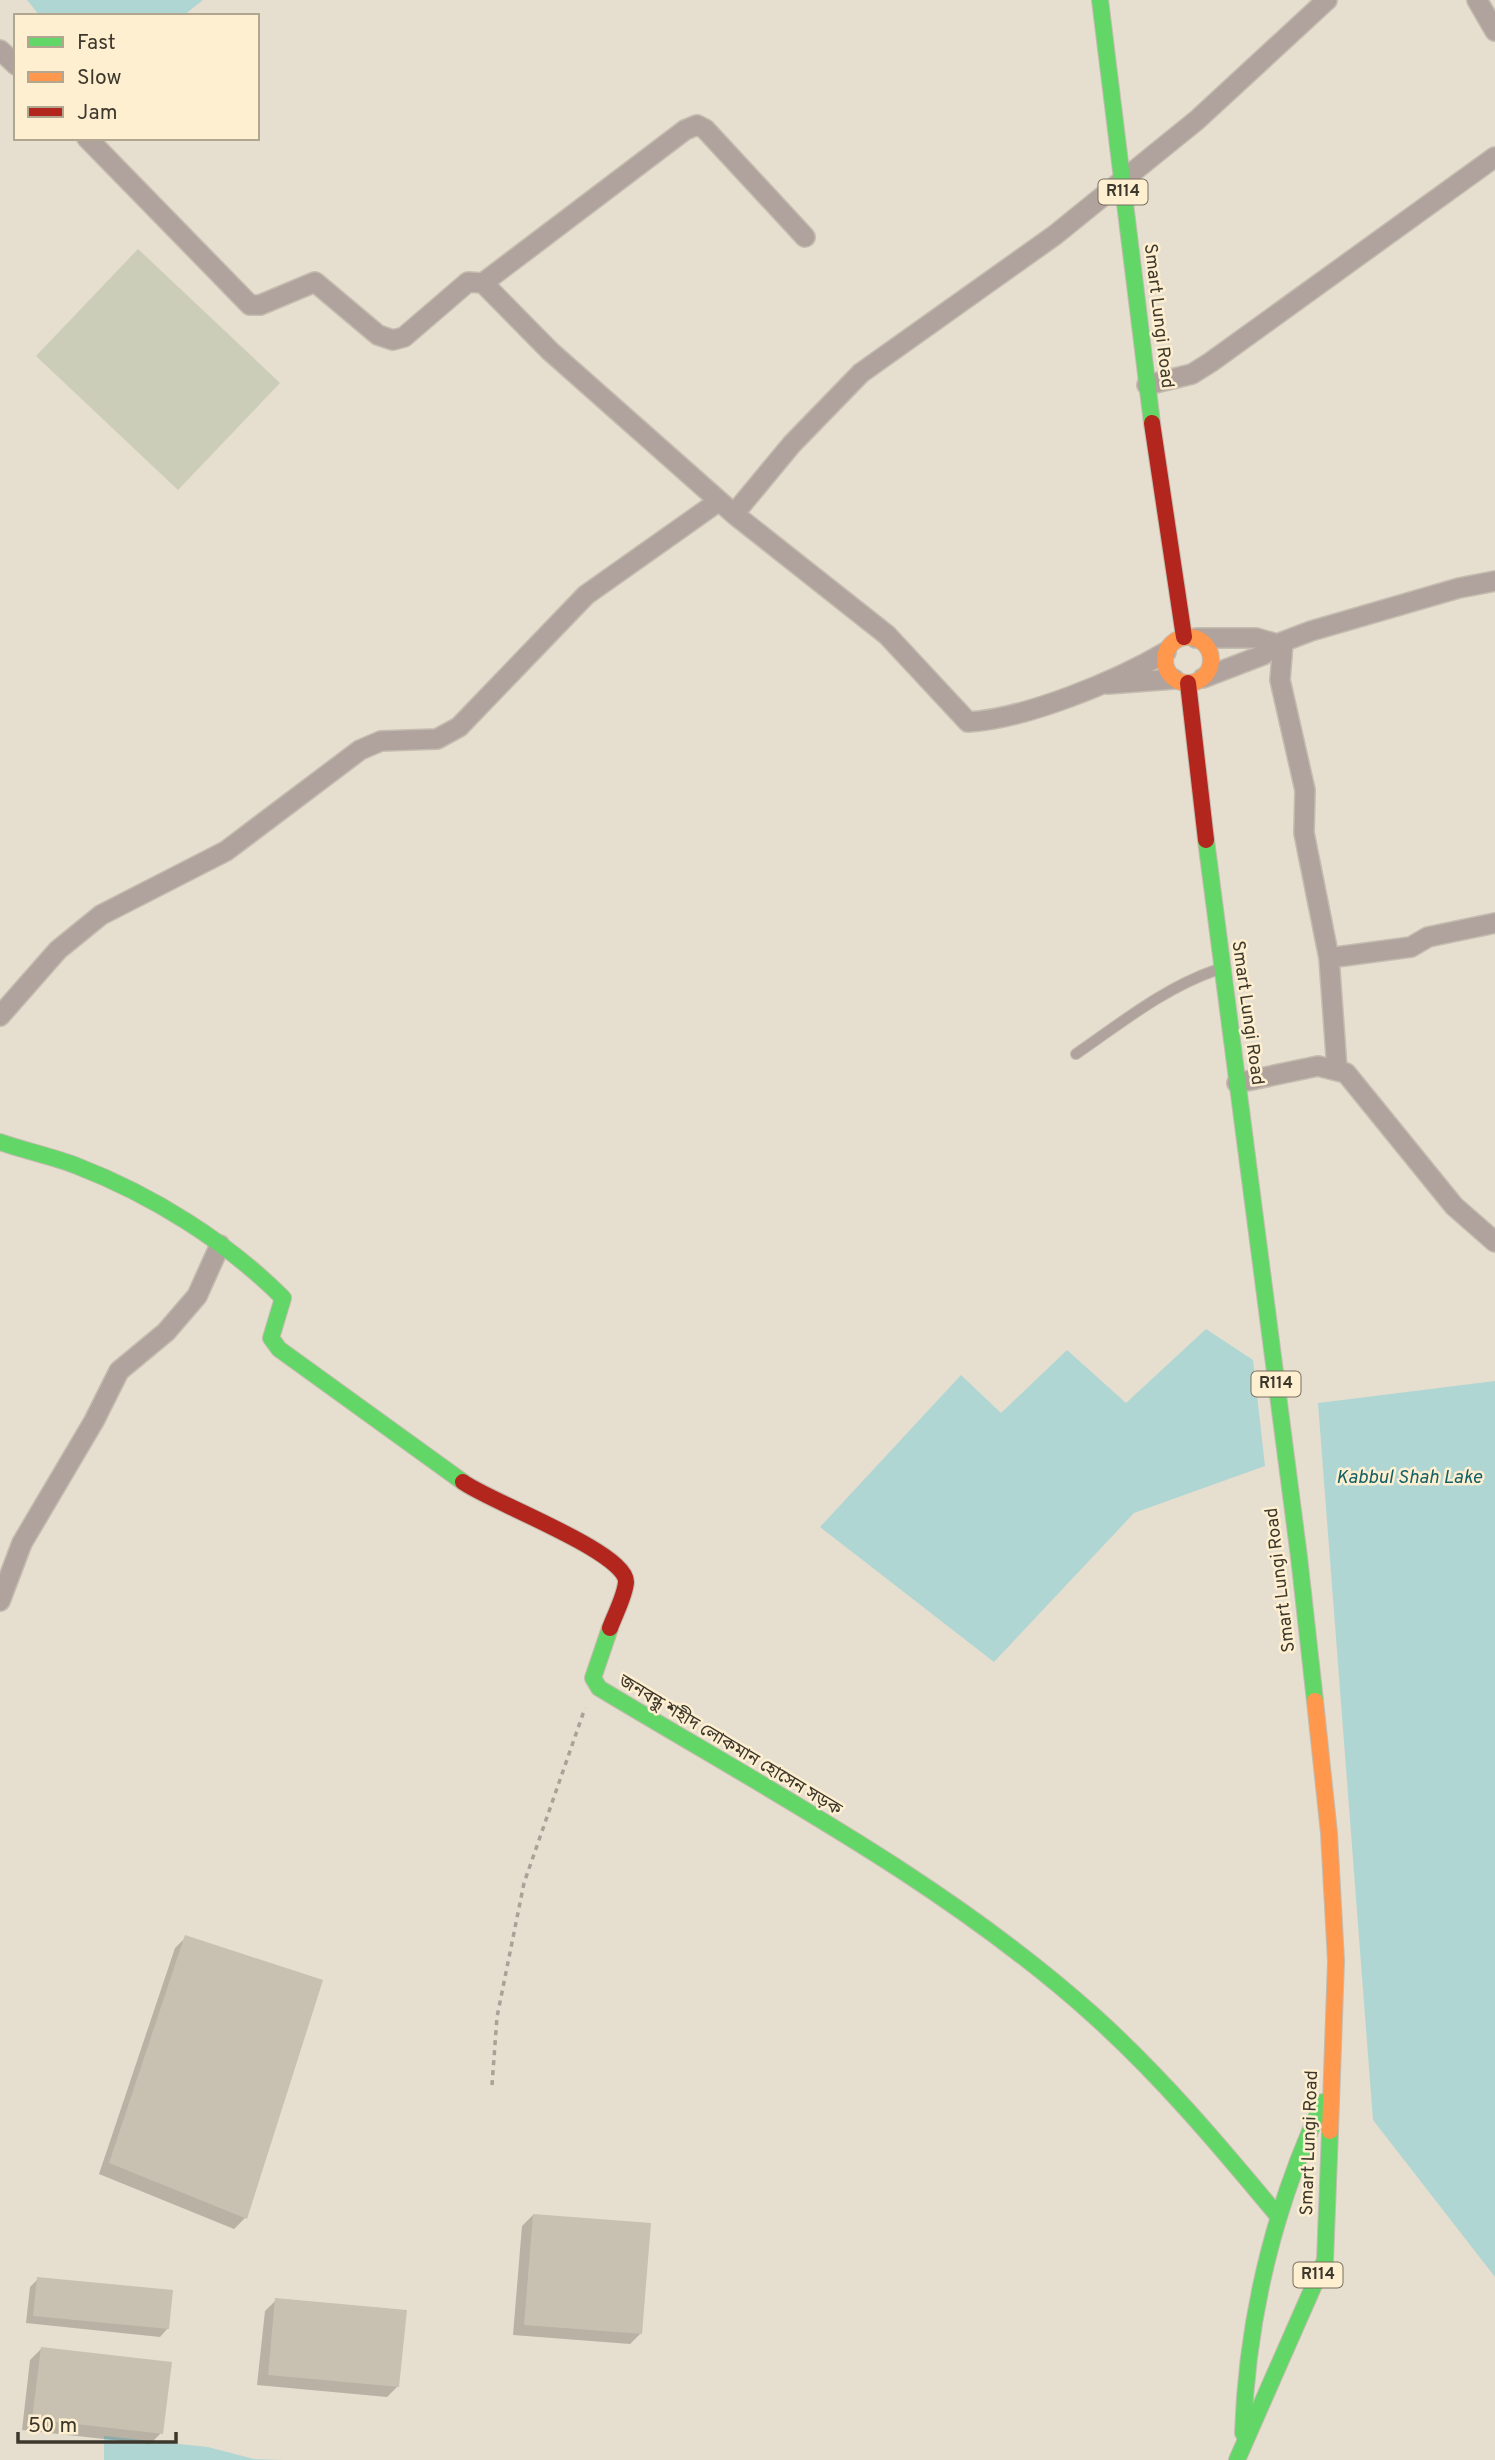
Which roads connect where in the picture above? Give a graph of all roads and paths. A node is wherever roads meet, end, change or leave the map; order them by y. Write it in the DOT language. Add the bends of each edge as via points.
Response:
graph roads {
  1 [pos="1100,0"];
  2 [pos="1327,0"];
  3 [pos="1477,0"];
  4 [pos="1495,31"];
  5 [pos="0,50"];
  6 [pos="14,63"];
  7 [pos="89,140"];
  8 [pos="1495,157"];
  9 [pos="1122,178"];
  10 [pos="805,237"];
  11 [pos="483,283"];
  12 [pos="1147,385"];
  13 [pos="719,501"];
  14 [pos="734,514"];
  15 [pos="1495,581"];
  16 [pos="1190,637"];
  17 [pos="1280,643"];
  18 [pos="1166,652"];
  19 [pos="1188,680"];
  20 [pos="1096,685"];
  21 [pos="1495,923"];
  22 [pos="1329,958"];
  23 [pos="1220,969"];
  24 [pos="0,1017"];
  25 [pos="1076,1054"];
  26 [pos="1337,1069"];
  27 [pos="1237,1083"];
  28 [pos="0,1142"];
  29 [pos="1495,1242"];
  30 [pos="220,1245"];
  31 [pos="0,1601"];
  32 [pos="594,1682"];
  33 [pos="492,2085"];
  34 [pos="1330,2088"];
  35 [pos="1278,2217"];
  36 [pos="1240,2454"];
  1 -- 9 [label="main road, Smart Lungi Road / R114"];
  2 -- 9 [label="street" via="1197,120"];
  3 -- 4 [label="street"];
  5 -- 6 [label="street"];
  7 -- 11 [label="street" via="250,305 315,282 378,335 393,340 404,337 468,282"];
  8 -- 12 [label="street" via="1211,362 1192,373"];
  9 -- 12 [label="main road, Smart Lungi Road / R114"];
  9 -- 14 [label="street" via="1055,235 861,373 792,444"];
  10 -- 11 [label="street" via="697,125"];
  11 -- 13 [label="street" via="550,351"];
  12 -- 16 [label="main road, Smart Lungi Road / R114"];
  13 -- 14 [label="street"];
  13 -- 24 [label="street" via="586,595 459,727 437,739 381,741 360,750 226,851 101,915 58,950"];
  14 -- 20 [label="street" via="887,635 968,722 1012,715"];
  15 -- 17 [label="street" via="1359,616"];
  16 -- 17 [label="street"];
  16 -- 18 [label="main road" via="1173,642"];
  16 -- 19 [label="main road, R114" via="1206,645 1211,656 1210,668"];
  17 -- 19 [label="street" via="1263,655"];
  17 -- 22 [label="street" via="1280,680 1305,790 1304,833"];
  18 -- 19 [label="main road, R114" via="1165,664"];
  18 -- 20 [label="street"];
  19 -- 20 [label="street"];
  19 -- 23 [label="main road, Smart Lungi Road / R114"];
  21 -- 22 [label="street" via="1428,937 1411,947"];
  22 -- 26 [label="street"];
  23 -- 25 [label="lane" via="1161,996"];
  23 -- 27 [label="main road, Smart Lungi Road / R114"];
  26 -- 27 [label="street" via="1300,1068"];
  26 -- 29 [label="street" via="1353,1079 1454,1206"];
  27 -- 34 [label="main road, Smart Lungi Road / R114" via="1299,1557 1329,1833 1336,1961"];
  28 -- 30 [label="main road, জনবন্ধু শহীদ লোকমান হোসেন সড়ক" via="90,1171"];
  30 -- 31 [label="street" via="197,1296 166,1332 119,1371 22,1543"];
  30 -- 32 [label="main road, জনবন্ধু শহীদ লোকমান হোসেন সড়ক" via="283,1298 271,1338 279,1349 468,1486 578,1540 623,1571 625,1586"];
  32 -- 33 [label="path" via="524,1883 498,2017"];
  32 -- 35 [label="main road, জনবন্ধু শহীদ লোকমান হোসেন সড়ক" via="937,1892 1091,2012 1179,2098"];
  34 -- 35 [label="main road, R114"];
  34 -- 36 [label="main road, Smart Lungi Road / R114" via="1325,2260"];
  35 -- 36 [label="main road, R114" via="1247,2365"];
}
